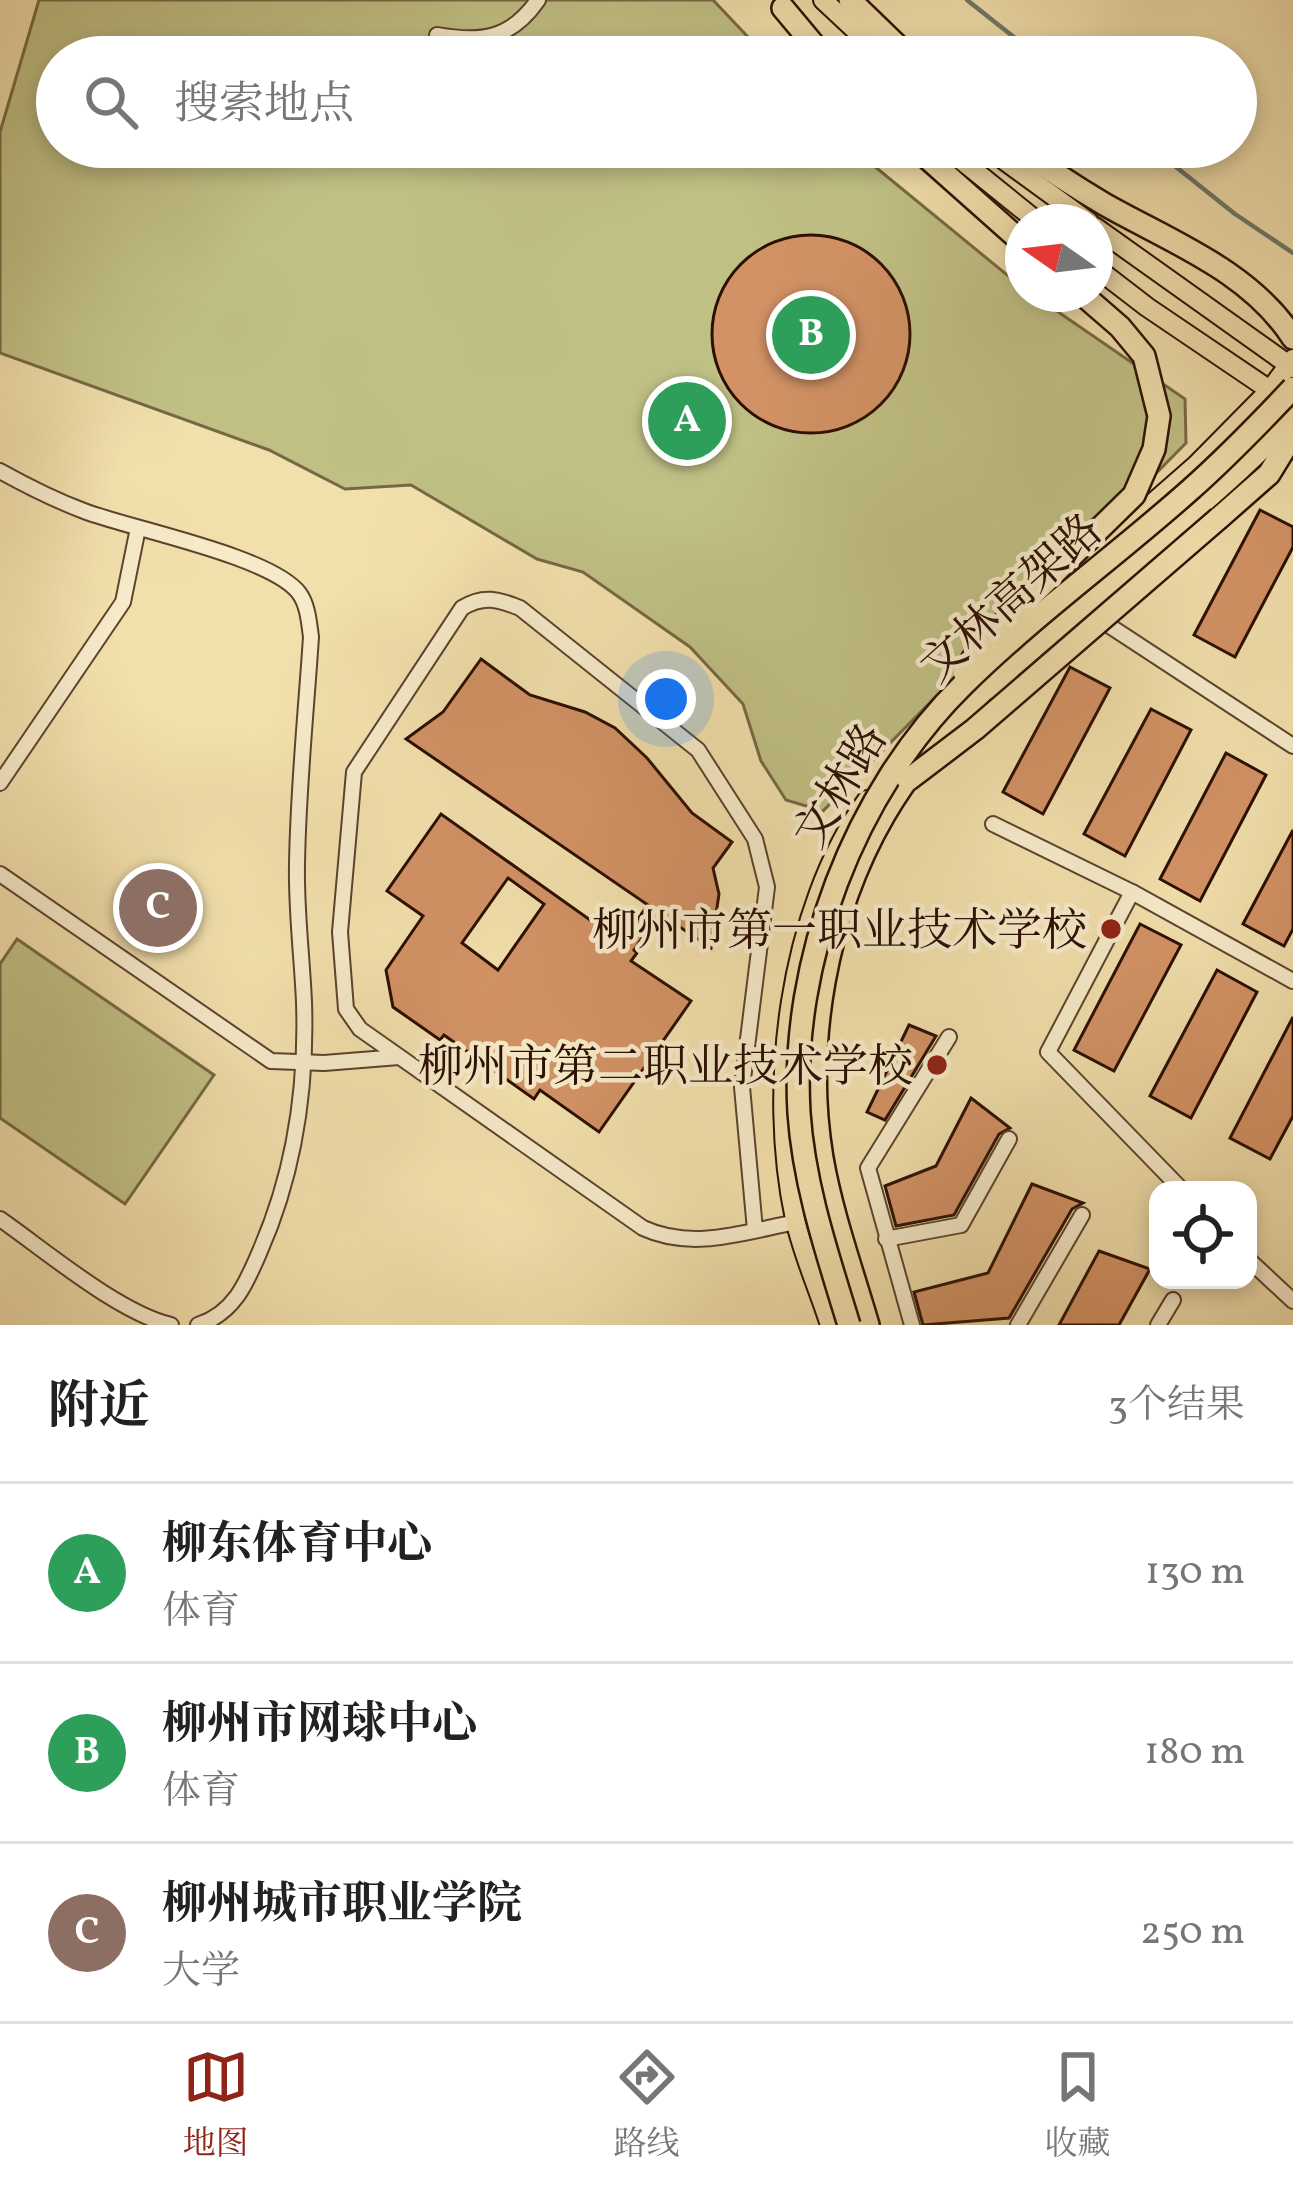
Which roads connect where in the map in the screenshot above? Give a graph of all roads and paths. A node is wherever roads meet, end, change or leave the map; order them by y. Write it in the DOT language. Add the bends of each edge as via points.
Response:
graph roads {
  1 [pos="538,0"];
  2 [pos="823,0"];
  3 [pos="850,0"];
  4 [pos="778,4"];
  5 [pos="437,35"];
  6 [pos="443,36"];
  7 [pos="499,36"];
  8 [pos="806,36"];
  9 [pos="815,36"];
  10 [pos="862,36"];
  11 [pos="887,36"];
  12 [pos="938,168"];
  13 [pos="971,168"];
  14 [pos="1015,168"];
  15 [pos="1050,168"];
  16 [pos="1016,204"];
  17 [pos="1064,204"];
  18 [pos="1005,227"];
  19 [pos="1113,240"];
  20 [pos="1113,280"];
  21 [pos="1103,312"];
  22 [pos="1293,338"];
  23 [pos="1288,374"];
  24 [pos="1293,406"];
  25 [pos="1293,416"];
  26 [pos="1293,432"];
  27 [pos="0,471"];
  28 [pos="138,528"];
  29 [pos="1090,614"];
  30 [pos="1293,746"];
  31 [pos="912,748"];
  32 [pos="908,780"];
  33 [pos="0,783"];
  34 [pos="993,824"];
  35 [pos="0,874"];
  36 [pos="1132,892"];
  37 [pos="1293,981"];
  38 [pos="949,1037"];
  39 [pos="400,1057"];
  40 [pos="304,1063"];
  41 [pos="1009,1139"];
  42 [pos="1173,1181"];
  43 [pos="1082,1215"];
  44 [pos="0,1219"];
  45 [pos="796,1222"];
  46 [pos="755,1230"];
  47 [pos="886,1239"];
  48 [pos="1257,1267"];
  49 [pos="1173,1300"];
  50 [pos="1293,1301"];
  51 [pos="171,1325"];
  52 [pos="198,1325"];
  53 [pos="830,1325"];
  54 [pos="849,1325"];
  55 [pos="870,1325"];
  56 [pos="911,1325"];
  57 [pos="1018,1325"];
  58 [pos="1158,1325"];
  1 -- 7 [label="street"];
  2 -- 10 [label="main road"];
  3 -- 11 [label="highway"];
  4 -- 8 [label="highway"];
  4 -- 9 [label="main road"];
  5 -- 6 [label="street"];
  12 -- 18 [label="highway"];
  13 -- 16 [label="main road"];
  14 -- 17 [label="main road"];
  15 -- 22 [label="highway" via="1254,292"];
  19 -- 23 [label="main road"];
  20 -- 23 [label="main road" via="1147,307"];
  21 -- 31 [label="highway, bridge" via="1144,356 1159,416 1134,495 983,644"];
  23 -- 24 [label="main road"];
  23 -- 31 [label="highway, 文林高架路, bridge" via="1192,489 981,667"];
  23 -- 45 [label="main road, 文林路" via="969,665 848,827 811,920 784,1040 785,1154"];
  25 -- 32 [label="highway, 文林高架路" via="1025,651"];
  26 -- 29 [label="main road, 文林路"];
  26 -- 32 [label="highway, bridge" via="1269,475"];
  27 -- 28 [label="street"];
  28 -- 33 [label="street" via="123,602"];
  28 -- 40 [label="street" via="275,575 298,591 307,612 296,874"];
  29 -- 30 [label="street"];
  29 -- 55 [label="main road, 文林路" via="1027,668 888,818 845,915 823,1038 830,1180"];
  31 -- 54 [label="highway, 文林高架路, bridge" via="855,837 827,911 809,973 799,1062 806,1171"];
  32 -- 55 [label="highway, 文林高架路" via="884,815 832,944 816,1069 829,1191"];
  34 -- 36 [label="street"];
  35 -- 40 [label="street" via="271,1060"];
  36 -- 37 [label="street"];
  36 -- 42 [label="street" via="1048,1052"];
  38 -- 47 [label="street" via="868,1168"];
  39 -- 40 [label="street"];
  39 -- 46 [label="street" via="643,1228 668,1239 705,1240"];
  39 -- 46 [label="street" via="346,1009 340,932 354,772 462,608 498,599 520,608 698,750 755,839 767,887 742,1088"];
  40 -- 52 [label="street" via="294,1155 271,1226 236,1302"];
  41 -- 47 [label="street" via="961,1225"];
  43 -- 57 [label="street"];
  44 -- 51 [label="street" via="149,1319"];
  45 -- 46 [label="street"];
  45 -- 53 [label="main road, 文林路"];
  47 -- 56 [label="street"];
  48 -- 50 [label="street"];
  49 -- 58 [label="street"];
}
